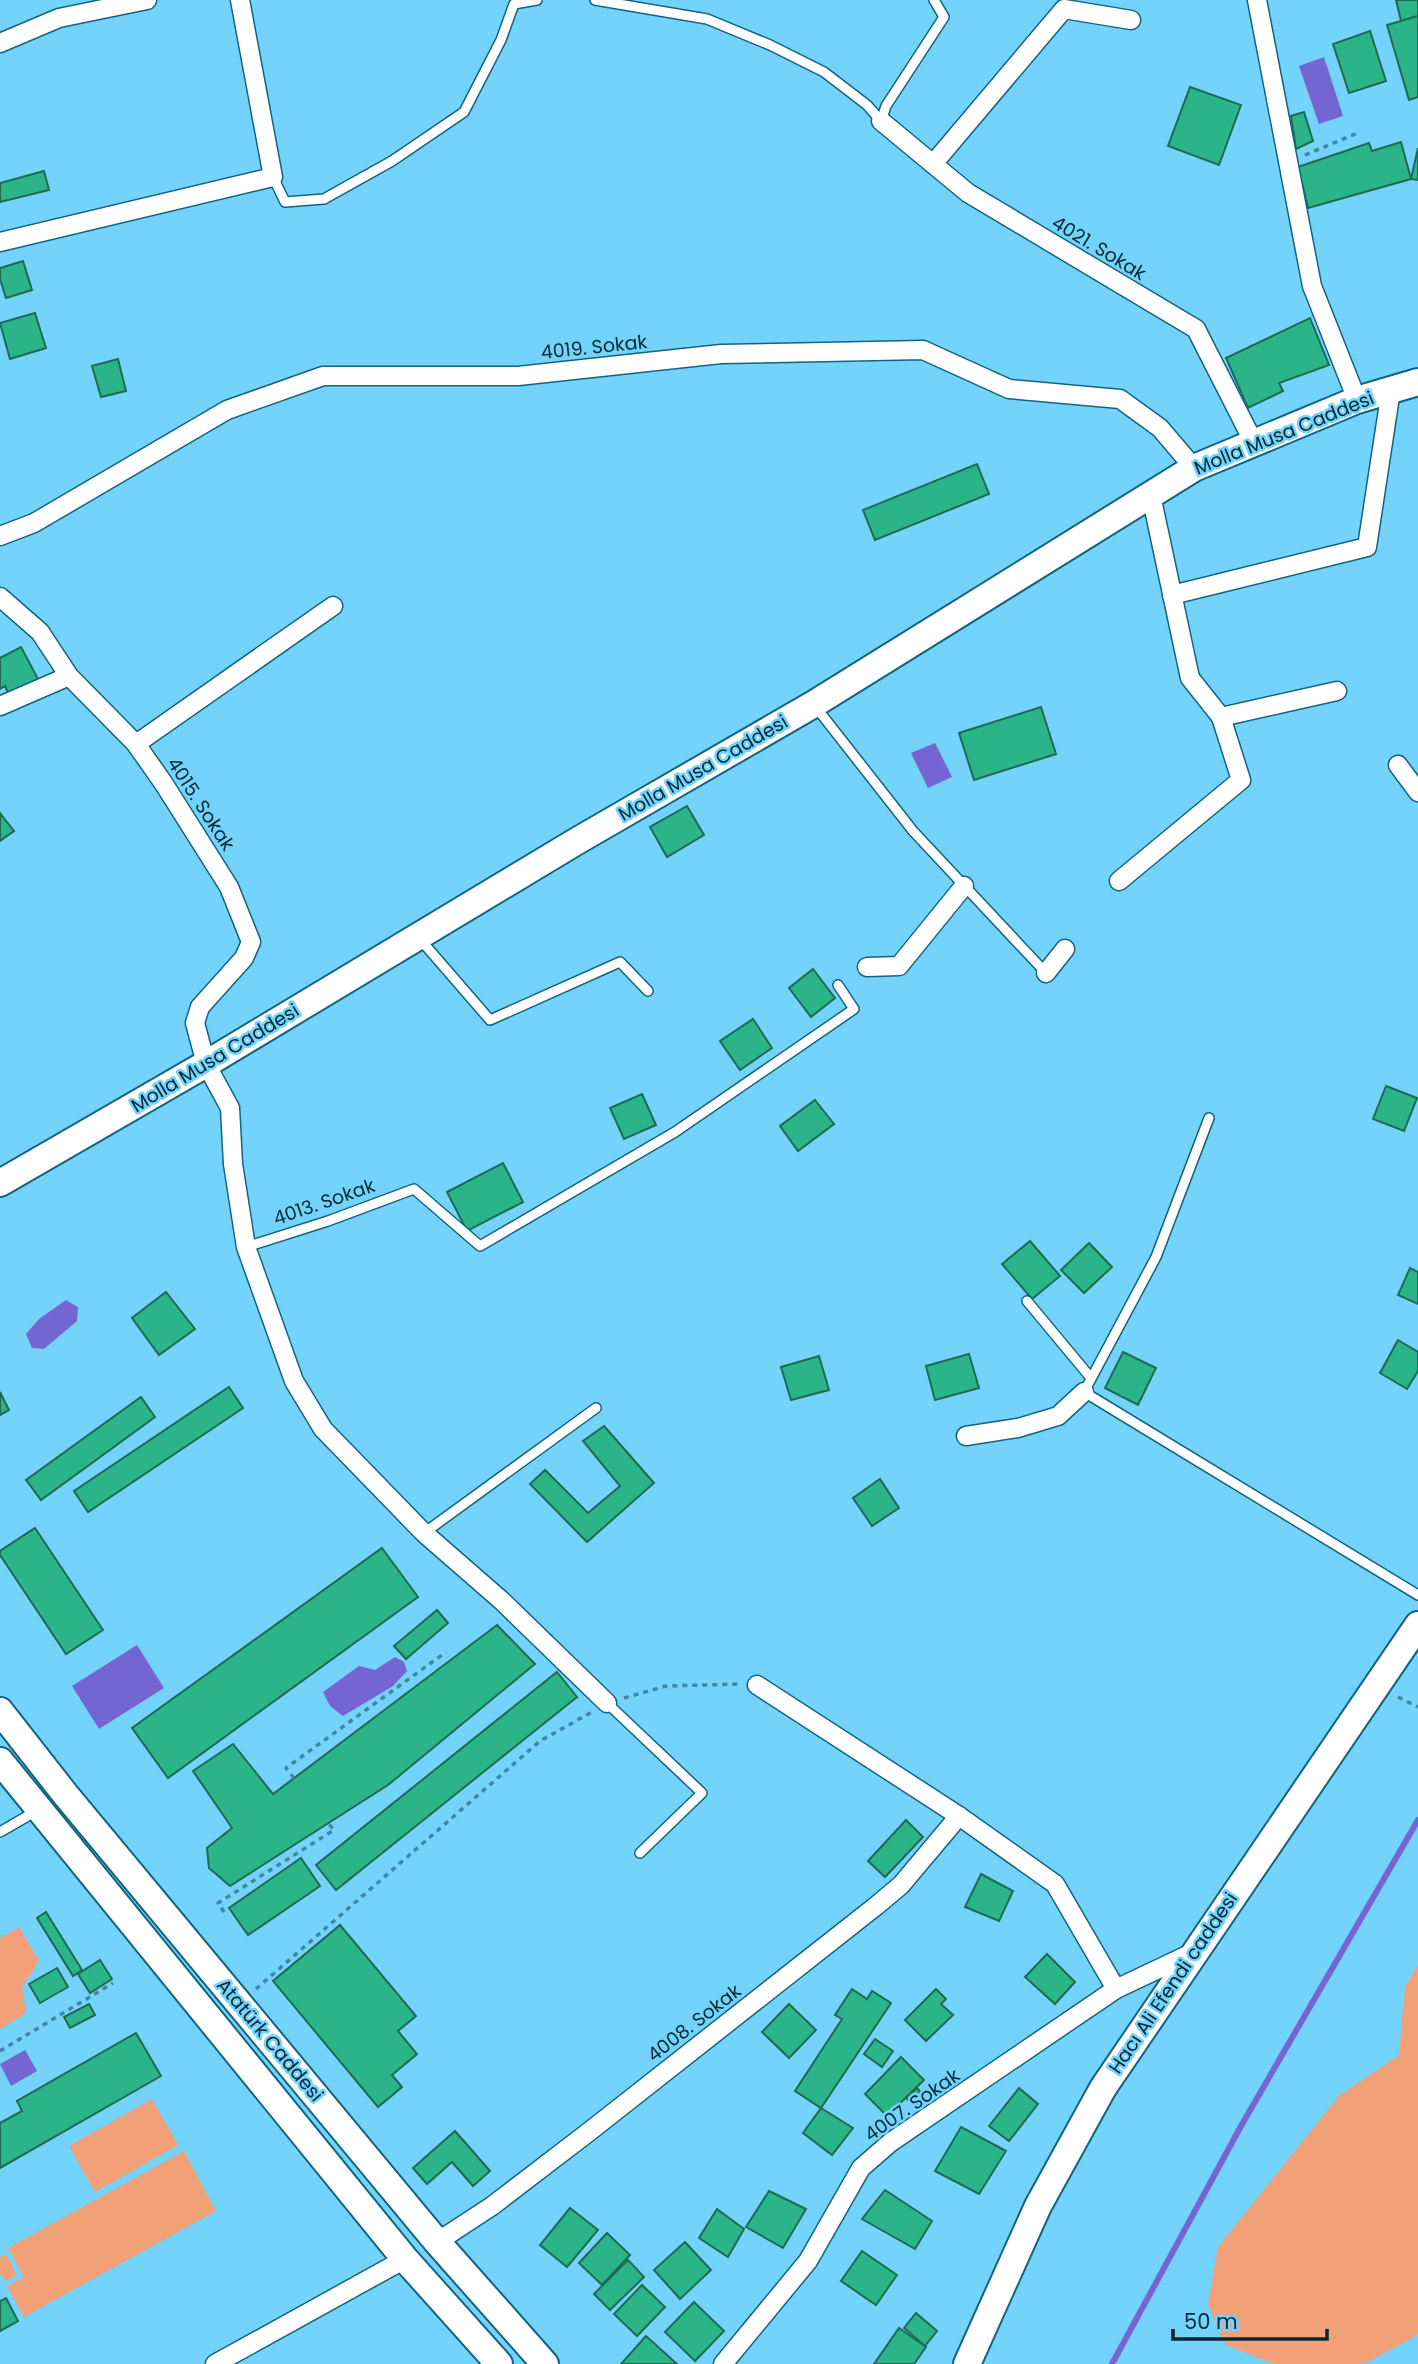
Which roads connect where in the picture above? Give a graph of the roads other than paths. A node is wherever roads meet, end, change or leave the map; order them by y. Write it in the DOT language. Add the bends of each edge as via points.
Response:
graph roads {
  1 [pos="146,0"];
  2 [pos="240,0"];
  3 [pos="537,0"];
  4 [pos="595,0"];
  5 [pos="934,0"];
  6 [pos="1257,0"];
  7 [pos="1131,20"];
  8 [pos="0,43"];
  9 [pos="881,121"];
  10 [pos="933,164"];
  11 [pos="273,177"];
  12 [pos="0,242"];
  13 [pos="1418,382"];
  14 [pos="1391,390"];
  15 [pos="1357,400"];
  16 [pos="1254,443"];
  17 [pos="1194,468"];
  18 [pos="1152,495"];
  19 [pos="0,536"];
  20 [pos="1172,595"];
  21 [pos="0,597"];
  22 [pos="334,606"];
  23 [pos="69,676"];
  24 [pos="1337,691"];
  25 [pos="814,704"];
  26 [pos="0,706"];
  27 [pos="1221,717"];
  28 [pos="136,744"];
  29 [pos="1398,765"];
  30 [pos="1418,792"];
  31 [pos="1119,881"];
  32 [pos="964,886"];
  33 [pos="418,937"];
  34 [pos="1065,949"];
  35 [pos="867,967"];
  36 [pos="1046,973"];
  37 [pos="838,985"];
  38 [pos="648,991"];
  39 [pos="206,1064"];
  40 [pos="1209,1118"];
  41 [pos="0,1183"];
  42 [pos="246,1247"];
  43 [pos="1027,1301"];
  44 [pos="1088,1385"];
  45 [pos="596,1408"];
  46 [pos="967,1436"];
  47 [pos="424,1533"];
  48 [pos="1418,1595"];
  49 [pos="1418,1625"];
  50 [pos="757,1685"];
  51 [pos="607,1703"];
  52 [pos="0,1711"];
  53 [pos="0,1761"];
  54 [pos="39,1809"];
  55 [pos="959,1816"];
  56 [pos="0,1832"];
  57 [pos="640,1853"];
  58 [pos="1194,1952"];
  59 [pos="1116,1989"];
  60 [pos="437,2242"];
  61 [pos="405,2259"];
  62 [pos="215,2364"];
  63 [pos="499,2364"];
  64 [pos="545,2364"];
  65 [pos="723,2364"];
  66 [pos="967,2364"];
  1 -- 8 [label="street" via="59,18"];
  2 -- 11 [label="street"];
  3 -- 11 [label="lane" via="514,4 464,112 392,161 324,199 285,202"];
  4 -- 9 [label="lane" via="707,19 770,45 824,72"];
  5 -- 9 [label="lane" via="944,17"];
  6 -- 15 [label="street" via="1312,286"];
  7 -- 10 [label="street" via="1064,9"];
  9 -- 10 [label="street, 4021. Sokak"];
  10 -- 16 [label="street, 4021. Sokak" via="968,193 1196,328"];
  11 -- 12 [label="street"];
  13 -- 14 [label="street, Molla Musa Caddesi"];
  14 -- 15 [label="street, Molla Musa Caddesi"];
  14 -- 20 [label="street" via="1367,547"];
  15 -- 16 [label="street, Molla Musa Caddesi"];
  16 -- 17 [label="street, Molla Musa Caddesi"];
  17 -- 18 [label="street, Molla Musa Caddesi"];
  17 -- 19 [label="street, 4019. Sokak" via="1160,428 1120,399 1009,389 923,350 721,354 518,376 323,376 227,410 34,523"];
  18 -- 20 [label="street"];
  18 -- 25 [label="street, Molla Musa Caddesi"];
  20 -- 27 [label="street" via="1190,678"];
  21 -- 23 [label="street, 4015. Sokak" via="40,632"];
  22 -- 28 [label="street"];
  23 -- 26 [label="street"];
  23 -- 28 [label="street, 4015. Sokak"];
  24 -- 27 [label="street"];
  25 -- 32 [label="lane" via="913,831"];
  25 -- 33 [label="street, Molla Musa Caddesi"];
  27 -- 31 [label="street" via="1241,780"];
  28 -- 39 [label="street, 4015. Sokak" via="229,887 251,942 244,958 200,1007 195,1023"];
  29 -- 30 [label="street"];
  32 -- 35 [label="street" via="899,966"];
  32 -- 36 [label="lane"];
  33 -- 38 [label="lane" via="490,1020 620,962"];
  33 -- 39 [label="street, Molla Musa Caddesi"];
  34 -- 36 [label="street"];
  37 -- 42 [label="lane, 4013. Sokak" via="854,1009 675,1132 480,1246 414,1189"];
  39 -- 41 [label="street, Molla Musa Caddesi"];
  39 -- 42 [label="street" via="230,1108"];
  40 -- 44 [label="lane" via="1156,1257"];
  42 -- 47 [label="street" via="294,1381 323,1429"];
  43 -- 44 [label="lane"];
  44 -- 46 [label="street" via="1058,1416"];
  44 -- 48 [label="lane"];
  45 -- 47 [label="lane"];
  47 -- 51 [label="street"];
  49 -- 58 [label="street, Hacı Ali Efendi caddesi"];
  50 -- 55 [label="street"];
  51 -- 57 [label="lane" via="702,1793"];
  52 -- 60 [label="street, Atatürk Caddesi"];
  53 -- 54 [label="street, Atatürk Caddesi"];
  54 -- 56 [label="lane"];
  54 -- 61 [label="street, Atatürk Caddesi"];
  55 -- 59 [label="street" via="1055,1884"];
  55 -- 60 [label="street, 4008. Sokak" via="901,1885 876,1906 590,2132"];
  58 -- 59 [label="street, 4007. Sokak"];
  58 -- 66 [label="street, Hacı Ali Efendi caddesi" via="1103,2088 1038,2206"];
  59 -- 65 [label="street, 4007. Sokak" via="891,2142 861,2168 808,2261"];
  60 -- 64 [label="street, Atatürk Caddesi"];
  61 -- 62 [label="street"];
  61 -- 63 [label="street, Atatürk Caddesi"];
}
